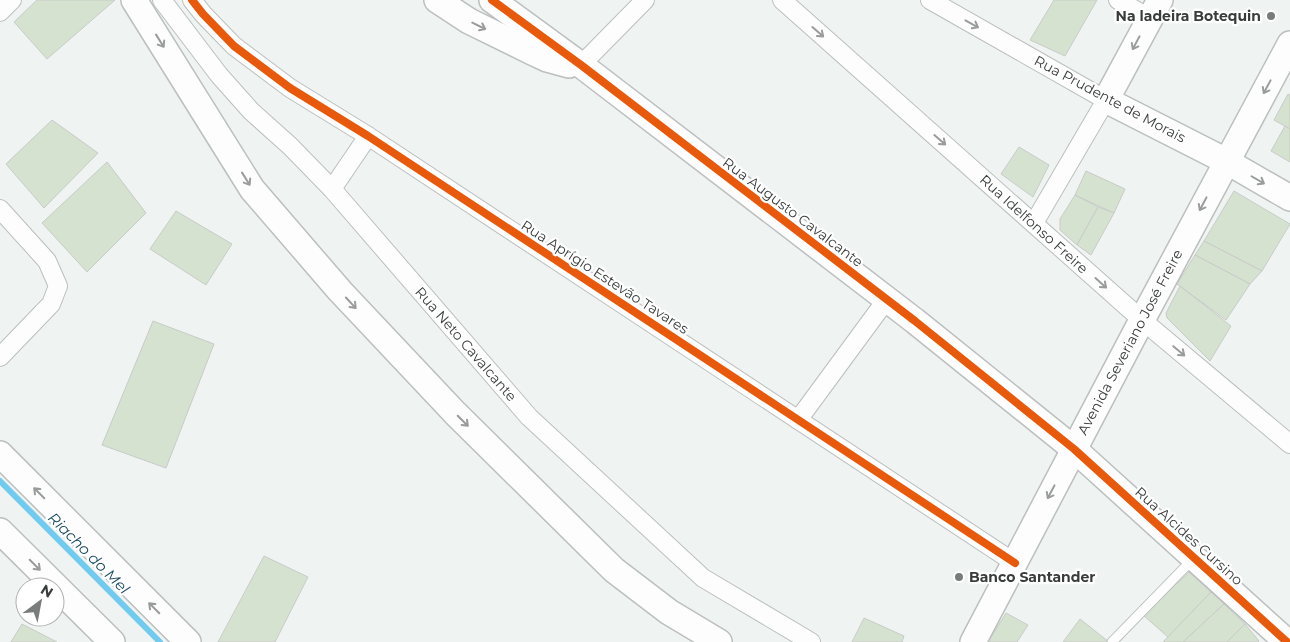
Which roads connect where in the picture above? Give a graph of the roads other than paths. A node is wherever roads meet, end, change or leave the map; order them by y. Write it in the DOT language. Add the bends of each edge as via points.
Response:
graph roads {
  1 [pos="12,0"];
  2 [pos="134,0"];
  3 [pos="162,0"];
  4 [pos="192,0"];
  5 [pos="438,0"];
  6 [pos="492,0"];
  7 [pos="645,0"];
  8 [pos="782,0"];
  9 [pos="930,0"];
  10 [pos="1118,0"];
  11 [pos="1155,9"];
  12 [pos="0,12"];
  13 [pos="1290,44"];
  14 [pos="581,65"];
  15 [pos="1106,100"];
  16 [pos="368,136"];
  17 [pos="1226,161"];
  18 [pos="332,189"];
  19 [pos="1290,198"];
  20 [pos="0,209"];
  21 [pos="1034,223"];
  22 [pos="887,299"];
  23 [pos="1142,320"];
  24 [pos="0,357"];
  25 [pos="798,420"];
  26 [pos="1290,444"];
  27 [pos="1074,449"];
  28 [pos="0,454"];
  29 [pos="0,531"];
  30 [pos="1194,558"];
  31 [pos="1014,563"];
  32 [pos="112,642"];
  33 [pos="188,642"];
  34 [pos="719,642"];
  35 [pos="811,642"];
  36 [pos="973,642"];
  37 [pos="1112,642"];
  38 [pos="1287,642"];
  1 -- 12 [label="street"];
  2 -- 34 [label="street, one-way" via="252,189 340,291 455,413 614,570 669,612"];
  3 -- 18 [label="street, Rua Neto Cavalcante" via="251,111"];
  4 -- 16 [label="street, Rua Aprígio Estevão Tavares" via="234,46 290,88"];
  5 -- 14 [label="street, Rua Augusto Cavalcante, one-way" via="469,21 547,59"];
  6 -- 14 [label="street, Rua Augusto Cavalcante"];
  7 -- 14 [label="street"];
  8 -- 21 [label="street, Rua Idelfonso Freire, one-way"];
  9 -- 15 [label="street, Rua Prudente de Morais, one-way"];
  10 -- 11 [label="street"];
  11 -- 15 [label="street, one-way"];
  13 -- 17 [label="street, Avenida Severiano José Freire, one-way"];
  14 -- 22 [label="street, Rua Augusto Cavalcante"];
  15 -- 17 [label="street, Rua Prudente de Morais"];
  15 -- 21 [label="street"];
  16 -- 18 [label="street"];
  16 -- 25 [label="street, Rua Aprígio Estevão Tavares"];
  17 -- 19 [label="street, Rua Prudente de Morais, one-way"];
  17 -- 23 [label="street, Avenida Severiano José Freire, one-way"];
  18 -- 35 [label="street, Rua Neto Cavalcante" via="528,417 703,578"];
  20 -- 24 [label="street" via="47,261 58,286 50,304"];
  21 -- 23 [label="street, Rua Idelfonso Freire, one-way"];
  22 -- 25 [label="street"];
  22 -- 27 [label="street, Rua Augusto Cavalcante"];
  23 -- 26 [label="street, Rua Idelfonso Freire, one-way"];
  23 -- 27 [label="street, Avenida Severiano José Freire"];
  25 -- 31 [label="street, Rua Aprígio Estevão Tavares"];
  27 -- 30 [label="street, Rua Alcides Cursino"];
  27 -- 31 [label="street, Avenida Severiano José Freire, one-way"];
  33 -- 28 [label="street, one-way"];
  29 -- 32 [label="street, one-way"];
  30 -- 37 [label="lane"];
  30 -- 38 [label="street, Rua Alcides Cursino"];
  31 -- 36 [label="street, Avenida Severiano José Freire"];
}
